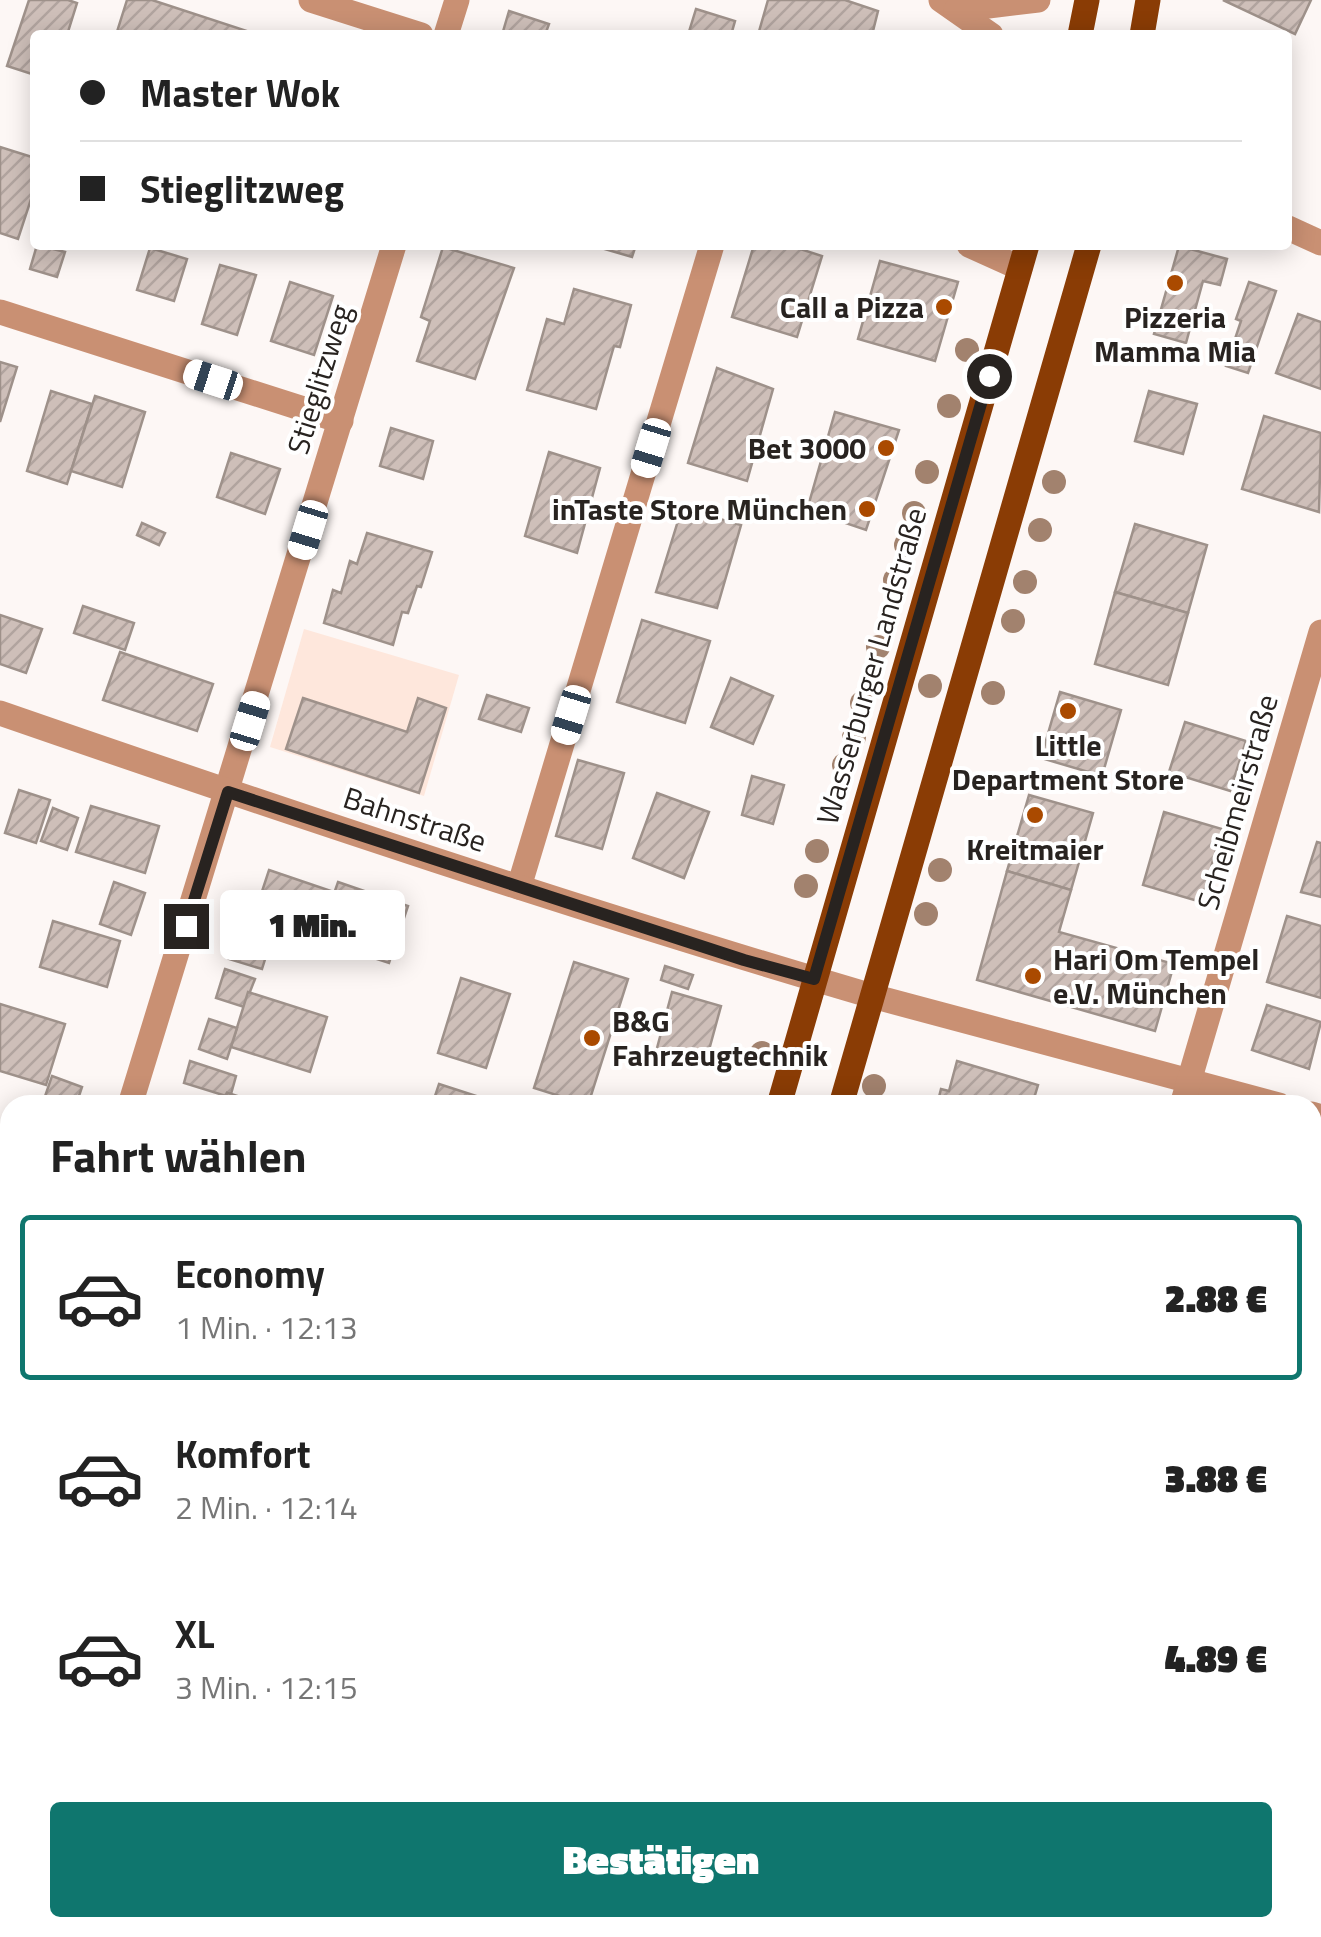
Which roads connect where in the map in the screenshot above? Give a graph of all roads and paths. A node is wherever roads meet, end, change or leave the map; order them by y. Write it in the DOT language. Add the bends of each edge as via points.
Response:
graph roads {
  1 [pos="311,0"];
  2 [pos="457,0"];
  3 [pos="1038,0"];
  4 [pos="1088,0"];
  5 [pos="1148,0"];
  6 [pos="949,5"];
  7 [pos="405,30"];
  8 [pos="448,30"];
  9 [pos="984,30"];
  10 [pos="1081,30"];
  11 [pos="1143,30"];
  12 [pos="1292,230"];
  13 [pos="1321,244"];
  14 [pos="393,250"];
  15 [pos="710,250"];
  16 [pos="994,250"];
  17 [pos="1088,250"];
  18 [pos="1023,256"];
  19 [pos="0,312"];
  20 [pos="341,422"];
  21 [pos="1321,632"];
  22 [pos="0,713"];
  23 [pos="228,792"];
  24 [pos="519,887"];
  25 [pos="814,979"];
  26 [pos="872,996"];
  27 [pos="1186,1093"];
  28 [pos="133,1095"];
  29 [pos="782,1095"];
  30 [pos="845,1095"];
  1 -- 7 [label="street"];
  2 -- 8 [label="street"];
  3 -- 6 [label="street"];
  4 -- 10 [label="main road"];
  5 -- 11 [label="main road"];
  6 -- 9 [label="street"];
  12 -- 13 [label="street"];
  14 -- 20 [label="street, Stieglitzweg"];
  15 -- 24 [label="street"];
  16 -- 18 [label="street"];
  17 -- 26 [label="main road"];
  18 -- 25 [label="main road, Wasserburger Landstraße"];
  19 -- 20 [label="street"];
  20 -- 23 [label="street, Stieglitzweg"];
  21 -- 27 [label="street, Scheibmeirstraße"];
  22 -- 23 [label="street, Bahnstraße"];
  23 -- 24 [label="street, Bahnstraße"];
  23 -- 28 [label="street, Stieglitzweg"];
  24 -- 25 [label="street, Bahnstraße"];
  25 -- 26 [label="street, Bahnstraße"];
  25 -- 29 [label="main road, Wasserburger Landstraße"];
  26 -- 27 [label="street, Bahnstraße"];
  26 -- 30 [label="main road"];
}
